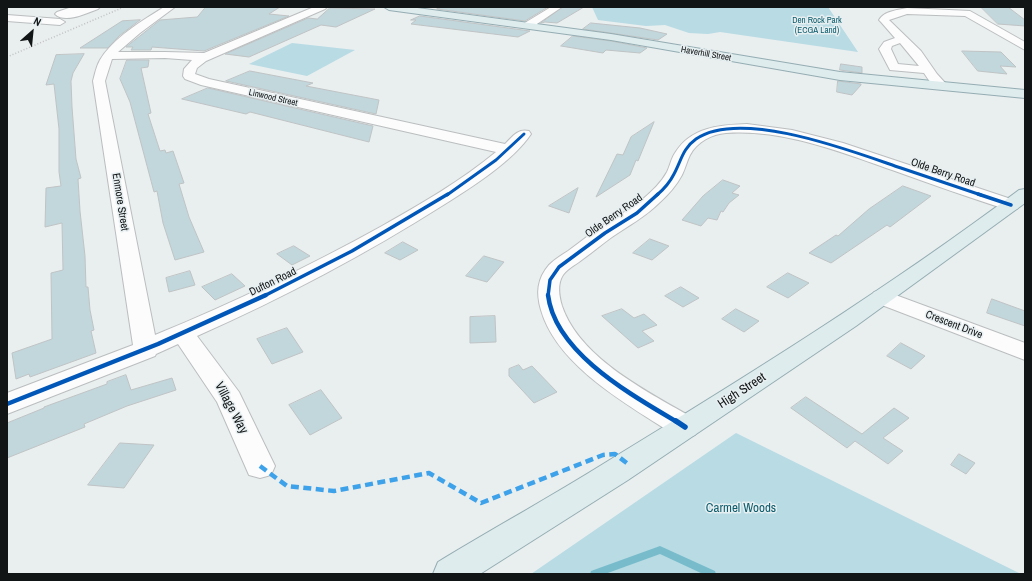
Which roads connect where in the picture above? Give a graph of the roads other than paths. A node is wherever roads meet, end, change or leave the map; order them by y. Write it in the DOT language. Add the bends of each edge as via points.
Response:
graph roads {
  1 [pos="81,7"];
  2 [pos="95,7"];
  3 [pos="170,7"];
  4 [pos="322,7"];
  5 [pos="394,7"];
  6 [pos="557,7"];
  7 [pos="946,9"];
  8 [pos="7,18"];
  9 [pos="27,20"];
  10 [pos="60,22"];
  11 [pos="7,25"];
  12 [pos="527,26"];
  13 [pos="901,39"];
  14 [pos="1025,44"];
  15 [pos="109,56"];
  16 [pos="205,57"];
  17 [pos="927,70"];
  18 [pos="942,86"];
  19 [pos="1025,94"];
  20 [pos="524,134"];
  21 [pos="509,150"];
  22 [pos="1018,200"];
  23 [pos="882,297"];
  24 [pos="183,333"];
  25 [pos="146,350"];
  26 [pos="1025,352"];
  27 [pos="7,404"];
  28 [pos="685,427"];
  29 [pos="260,466"];
  30 [pos="450,574"];
  1 -- 2 [label="street" via="60,14 73,15"];
  3 -- 15 [label="street, Enmore Street"];
  4 -- 16 [label="street, Linwood Street"];
  5 -- 12 [label="main road, Haverhill Street"];
  6 -- 12 [label="street"];
  7 -- 13 [label="street" via="907,11 885,18 884,20"];
  7 -- 14 [label="street" via="971,14"];
  8 -- 9 [label="street"];
  9 -- 10 [label="street"];
  9 -- 11 [label="street"];
  12 -- 18 [label="main road, Haverhill Street" via="611,37 840,76"];
  13 -- 17 [label="street" via="921,59"];
  13 -- 17 [label="street" via="888,44 885,49 894,67"];
  15 -- 16 [label="street"];
  15 -- 25 [label="street, Enmore Street" via="101,69 100,92"];
  16 -- 21 [label="street, Linwood Street" via="191,66 190,77"];
  17 -- 18 [label="street"];
  18 -- 19 [label="main road, Haverhill Street"];
  20 -- 21 [label="street, Dufton Road"];
  21 -- 24 [label="street, Dufton Road" via="436,202 365,244 262,298"];
  22 -- 23 [label="main road, High Street"];
  22 -- 28 [label="street, Olde Berry Road" via="839,146 803,138 744,129 724,129 697,137 683,151 676,171 657,195 642,210 558,267 550,279 547,291 550,312 566,338 590,362 623,388"];
  23 -- 26 [label="street, Crescent Drive"];
  23 -- 28 [label="main road, High Street"];
  24 -- 25 [label="street, Dufton Road"];
  24 -- 29 [label="street, Village Way" via="229,399"];
  25 -- 27 [label="street, Dufton Road"];
  28 -- 30 [label="main road, High Street"];
}
